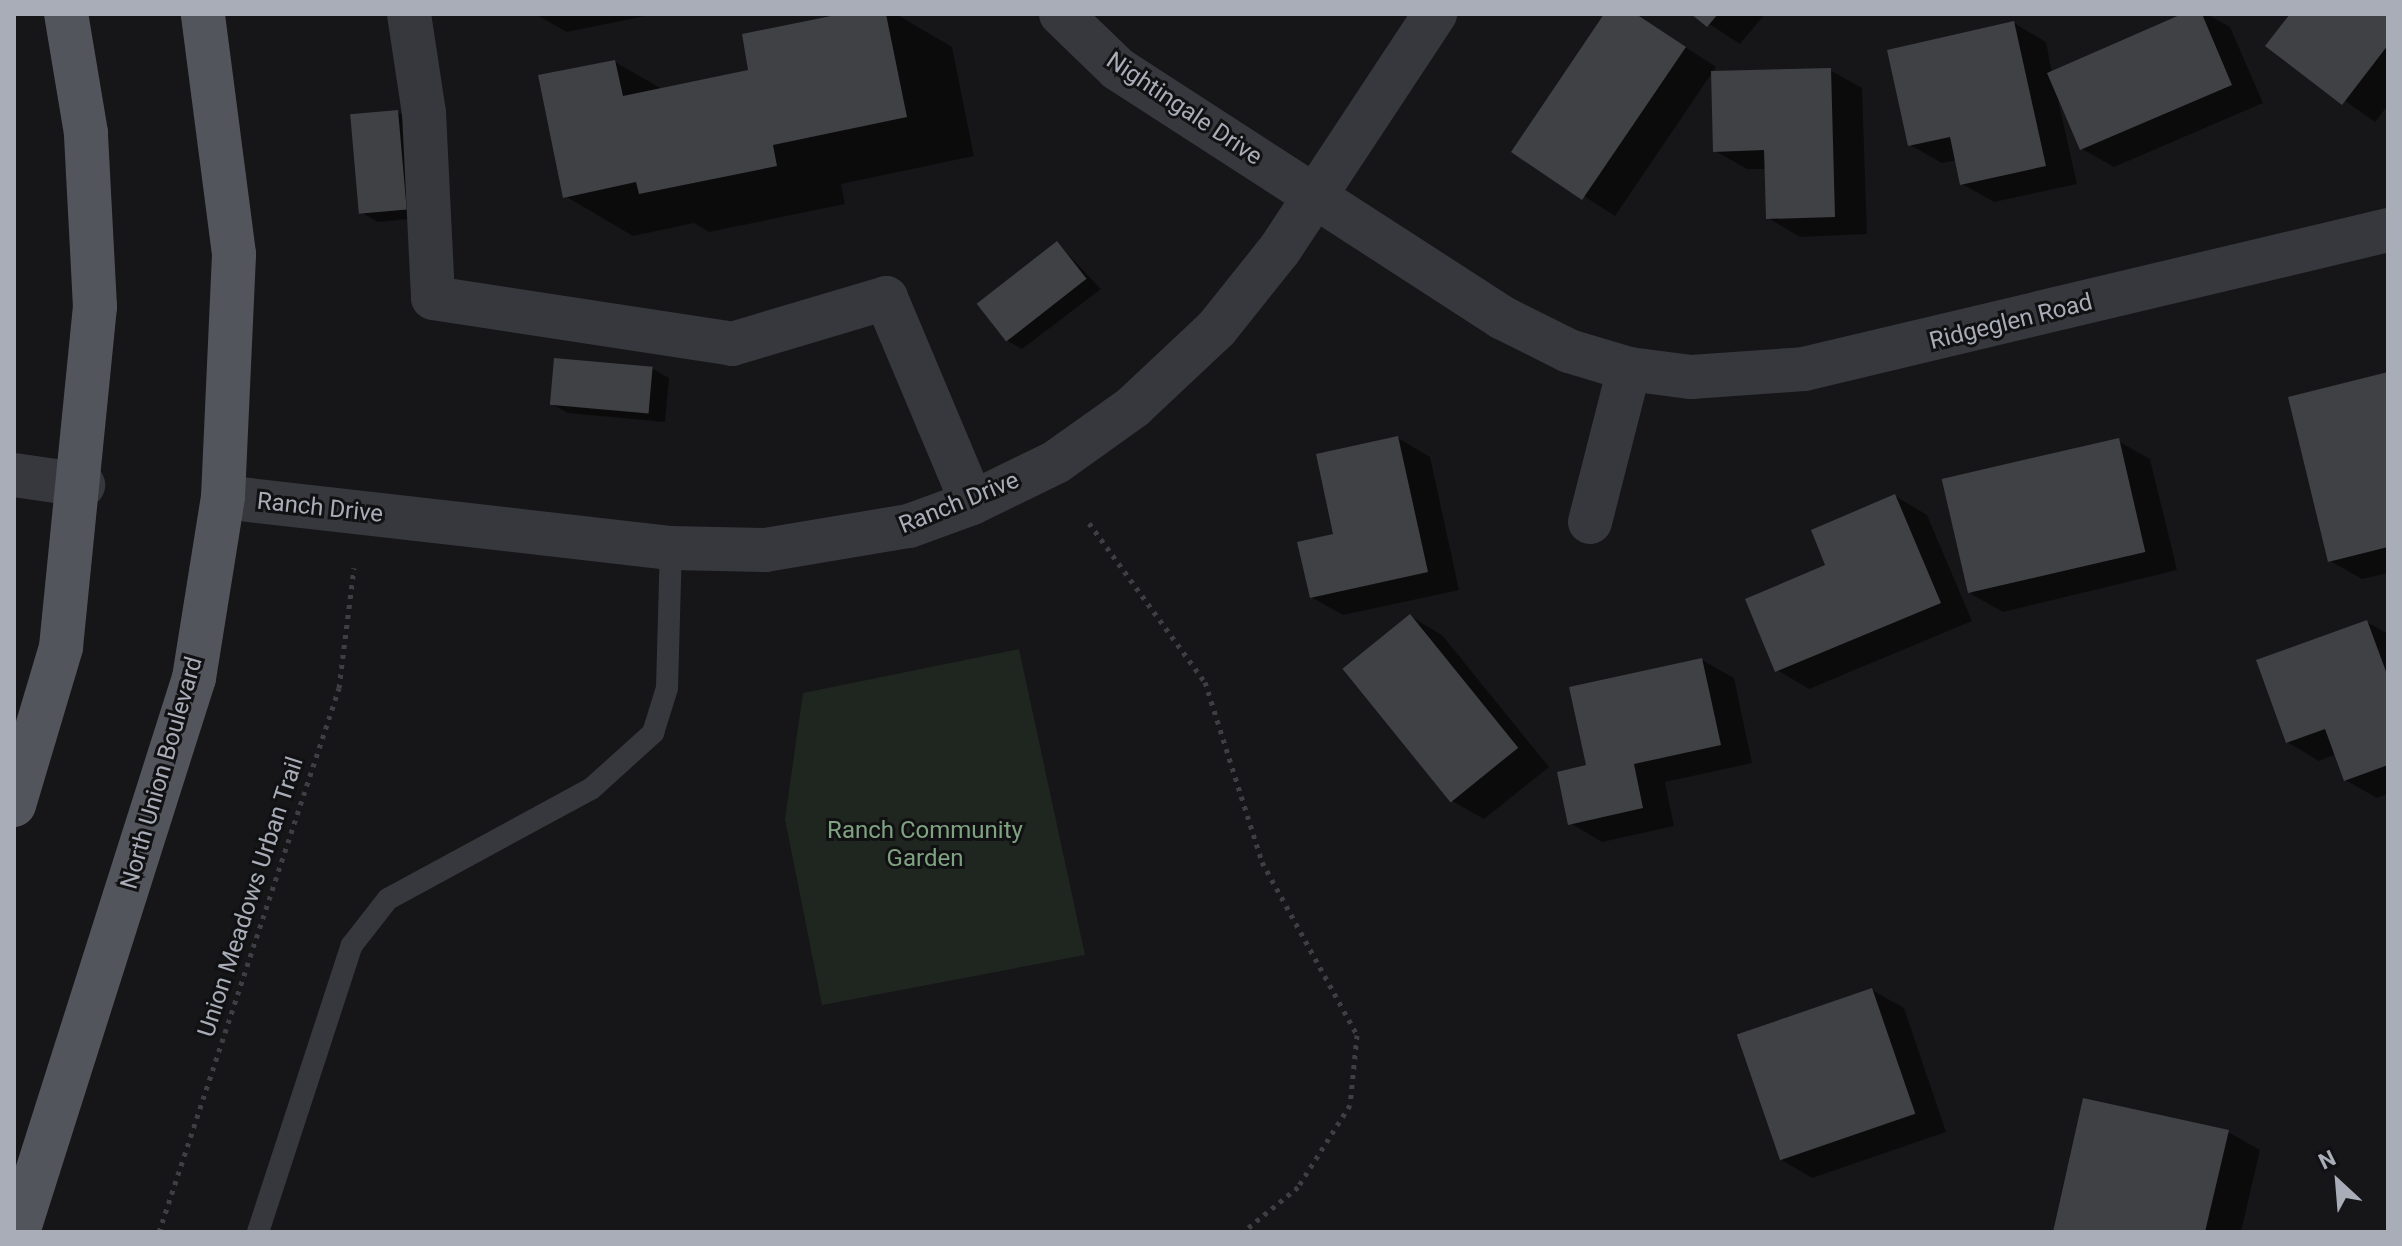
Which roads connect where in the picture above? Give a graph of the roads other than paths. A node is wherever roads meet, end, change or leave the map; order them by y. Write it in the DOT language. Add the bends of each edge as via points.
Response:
graph roads {
  1 [pos="66,14"];
  2 [pos="203,14"];
  3 [pos="409,14"];
  4 [pos="1061,14"];
  5 [pos="1435,14"];
  6 [pos="1314,197"];
  7 [pos="2388,230"];
  8 [pos="1629,369"];
  9 [pos="14,475"];
  10 [pos="83,485"];
  11 [pos="223,497"];
  12 [pos="972,503"];
  13 [pos="1590,522"];
  14 [pos="671,548"];
  15 [pos="14,805"];
  16 [pos="18,1232"];
  17 [pos="258,1232"];
  1 -- 10 [label="main road" via="86,133 95,307"];
  2 -- 11 [label="main road, North Union Boulevard" via="234,254"];
  3 -- 12 [label="street" via="424,113 433,298 732,344 886,298"];
  4 -- 6 [label="street, Nightingale Drive" via="1118,69"];
  5 -- 6 [label="street, Ranch Drive"];
  6 -- 8 [label="street, Ridgeglen Road" via="1501,317 1569,351"];
  6 -- 12 [label="street, Ranch Drive" via="1217,328 1133,407 1056,462"];
  7 -- 8 [label="street, Ridgeglen Road" via="1804,369 1707,377"];
  8 -- 13 [label="street"];
  9 -- 10 [label="street"];
  10 -- 15 [label="main road" via="61,647"];
  11 -- 14 [label="street, Ranch Drive"];
  11 -- 16 [label="main road, North Union Boulevard" via="194,678"];
  12 -- 14 [label="street, Ranch Drive" via="842,541 765,550"];
  14 -- 17 [label="lane" via="667,688 653,733 591,789 432,873 379,911 352,945"];
}
